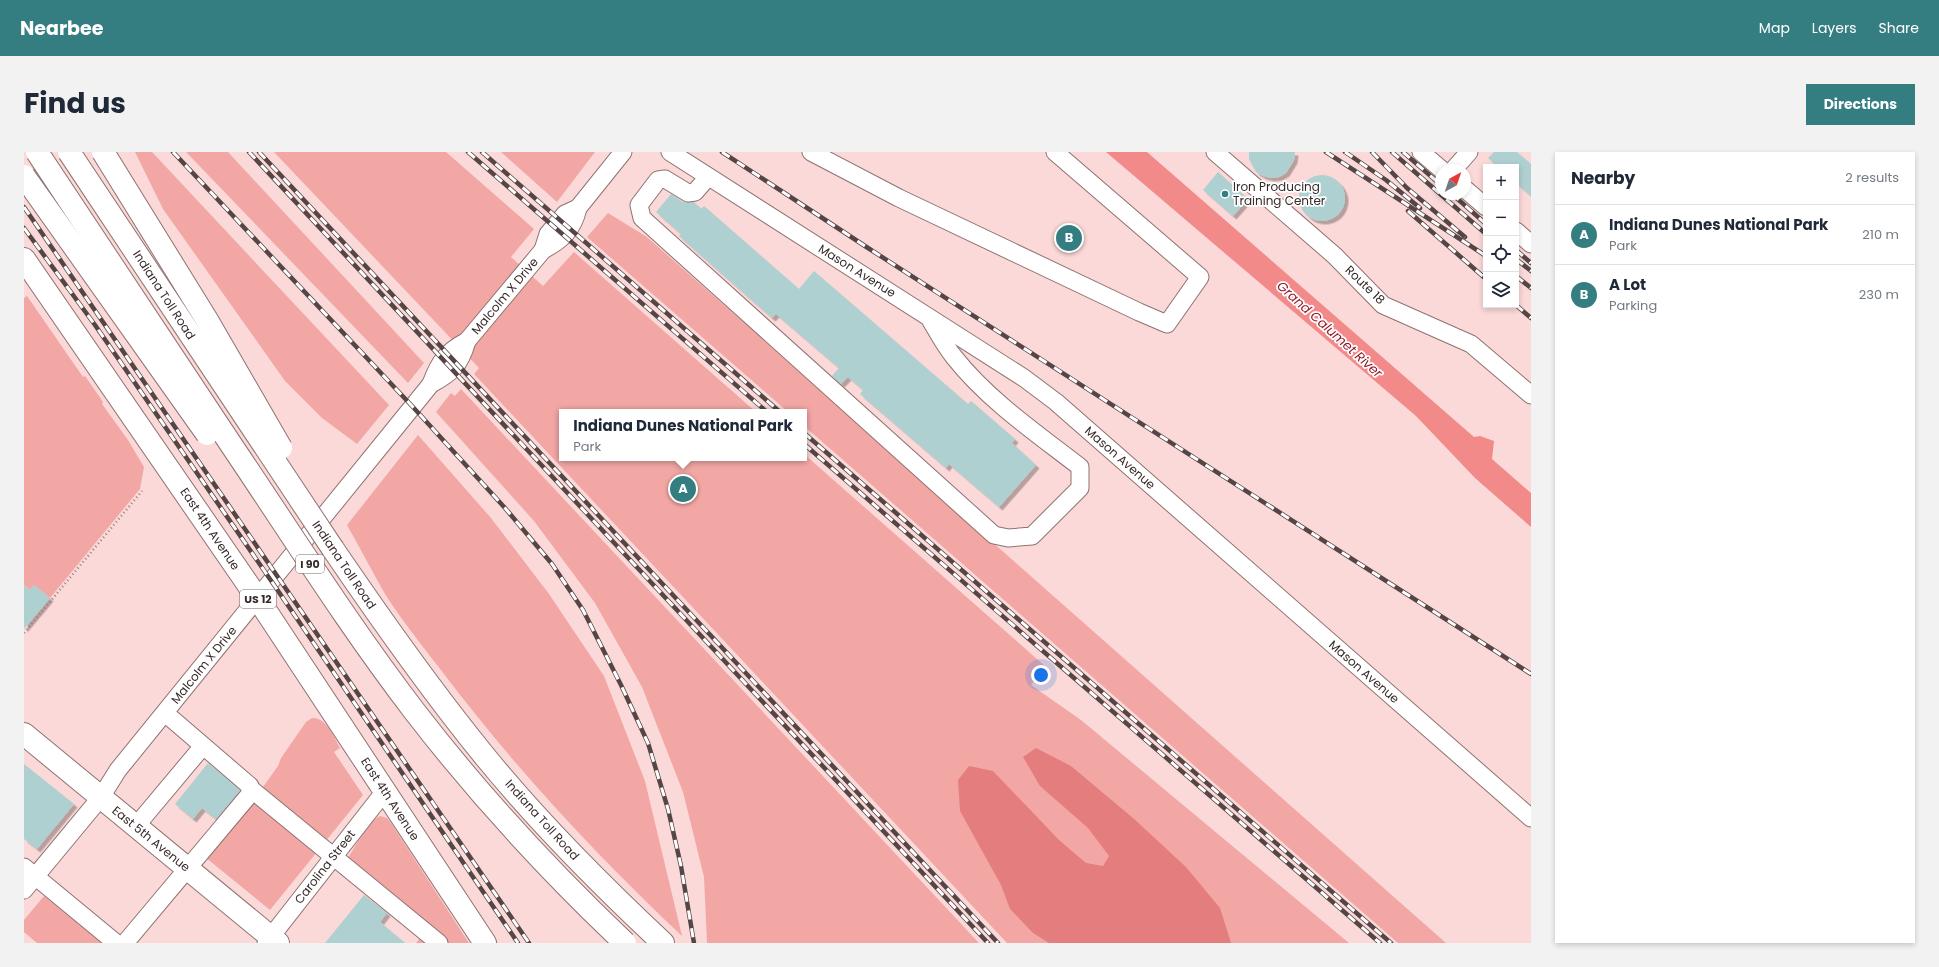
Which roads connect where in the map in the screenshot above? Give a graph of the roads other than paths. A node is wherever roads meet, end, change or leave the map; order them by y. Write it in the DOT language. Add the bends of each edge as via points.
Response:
graph roads {
  1 [pos="37,152"];
  2 [pos="69,152"];
  3 [pos="103,152"];
  4 [pos="623,152"];
  5 [pos="670,152"];
  6 [pos="811,152"];
  7 [pos="1055,152"];
  8 [pos="1214,152"];
  9 [pos="1421,152"];
  10 [pos="1469,152"];
  11 [pos="1435,164"];
  12 [pos="1458,164"];
  13 [pos="24,176"];
  14 [pos="708,177"];
  15 [pos="661,179"];
  16 [pos="1471,195"];
  17 [pos="1483,205"];
  18 [pos="1519,234"];
  19 [pos="1531,244"];
  20 [pos="24,259"];
  21 [pos="927,316"];
  22 [pos="1531,395"];
  23 [pos="333,549"];
  24 [pos="316,572"];
  25 [pos="258,599"];
  26 [pos="165,713"];
  27 [pos="24,734"];
  28 [pos="203,746"];
  29 [pos="251,789"];
  30 [pos="385,791"];
  31 [pos="101,797"];
  32 [pos="1531,818"];
  33 [pos="136,826"];
  34 [pos="333,856"];
  35 [pos="187,868"];
  36 [pos="30,872"];
  37 [pos="24,890"];
  38 [pos="272,941"];
  39 [pos="116,943"];
  40 [pos="125,943"];
  41 [pos="439,943"];
  42 [pos="485,943"];
  43 [pos="625,943"];
  44 [pos="663,943"];
  1 -- 24 [label="main road, I 90, bridge"];
  2 -- 23 [label="main road, Indiana Toll Road / I 90, bridge"];
  3 -- 23 [label="main road, bridge" via="207,320 278,442"];
  4 -- 25 [label="street, Malcolm X Drive" via="578,208 575,222 558,243 543,250 467,341 457,364 447,376 431,384"];
  5 -- 14 [label="street, Mason Avenue"];
  5 -- 15 [label="street"];
  6 -- 7 [label="street" via="899,198 1167,324 1200,277"];
  8 -- 22 [label="street, Route 18" via="1335,256 1383,305 1471,344"];
  9 -- 11 [label="street"];
  10 -- 12 [label="street"];
  13 -- 24 [label="main road, bridge" via="226,461"];
  14 -- 15 [label="street" via="695,192 688,193 666,179"];
  14 -- 21 [label="street, Mason Avenue"];
  15 -- 21 [label="street" via="640,205 642,218 994,535 1008,538 1032,536 1080,488 1080,467 1009,411 977,381 954,357"];
  16 -- 17 [label="street"];
  18 -- 19 [label="street"];
  20 -- 25 [label="main road, East 4th Avenue / US 12"];
  21 -- 32 [label="street, Mason Avenue" via="1024,378 1056,402"];
  23 -- 44 [label="main road, Indiana Toll Road / I 90" via="395,640 488,760 555,836"];
  24 -- 43 [label="main road, I 90, bridge" via="392,681 469,778 535,854"];
  25 -- 26 [label="street, Malcolm X Drive"];
  25 -- 30 [label="main road, East 4th Avenue / US 12"];
  26 -- 28 [label="street"];
  26 -- 31 [label="street, Malcolm X Drive" via="118,770"];
  27 -- 31 [label="main road, East 5th Avenue"];
  28 -- 29 [label="street"];
  28 -- 33 [label="street"];
  29 -- 34 [label="street"];
  29 -- 35 [label="street" via="250,794"];
  30 -- 34 [label="street, Carolina Street"];
  30 -- 42 [label="main road, East 4th Avenue / US 12"];
  31 -- 33 [label="main road, East 5th Avenue"];
  31 -- 36 [label="street, Malcolm X Drive"];
  33 -- 35 [label="main road, East 5th Avenue"];
  34 -- 38 [label="street, Carolina Street"];
  34 -- 41 [label="street"];
  35 -- 38 [label="main road, East 5th Avenue"];
  35 -- 40 [label="street"];
  36 -- 37 [label="street, Malcolm X Drive"];
  36 -- 39 [label="street"];
}
